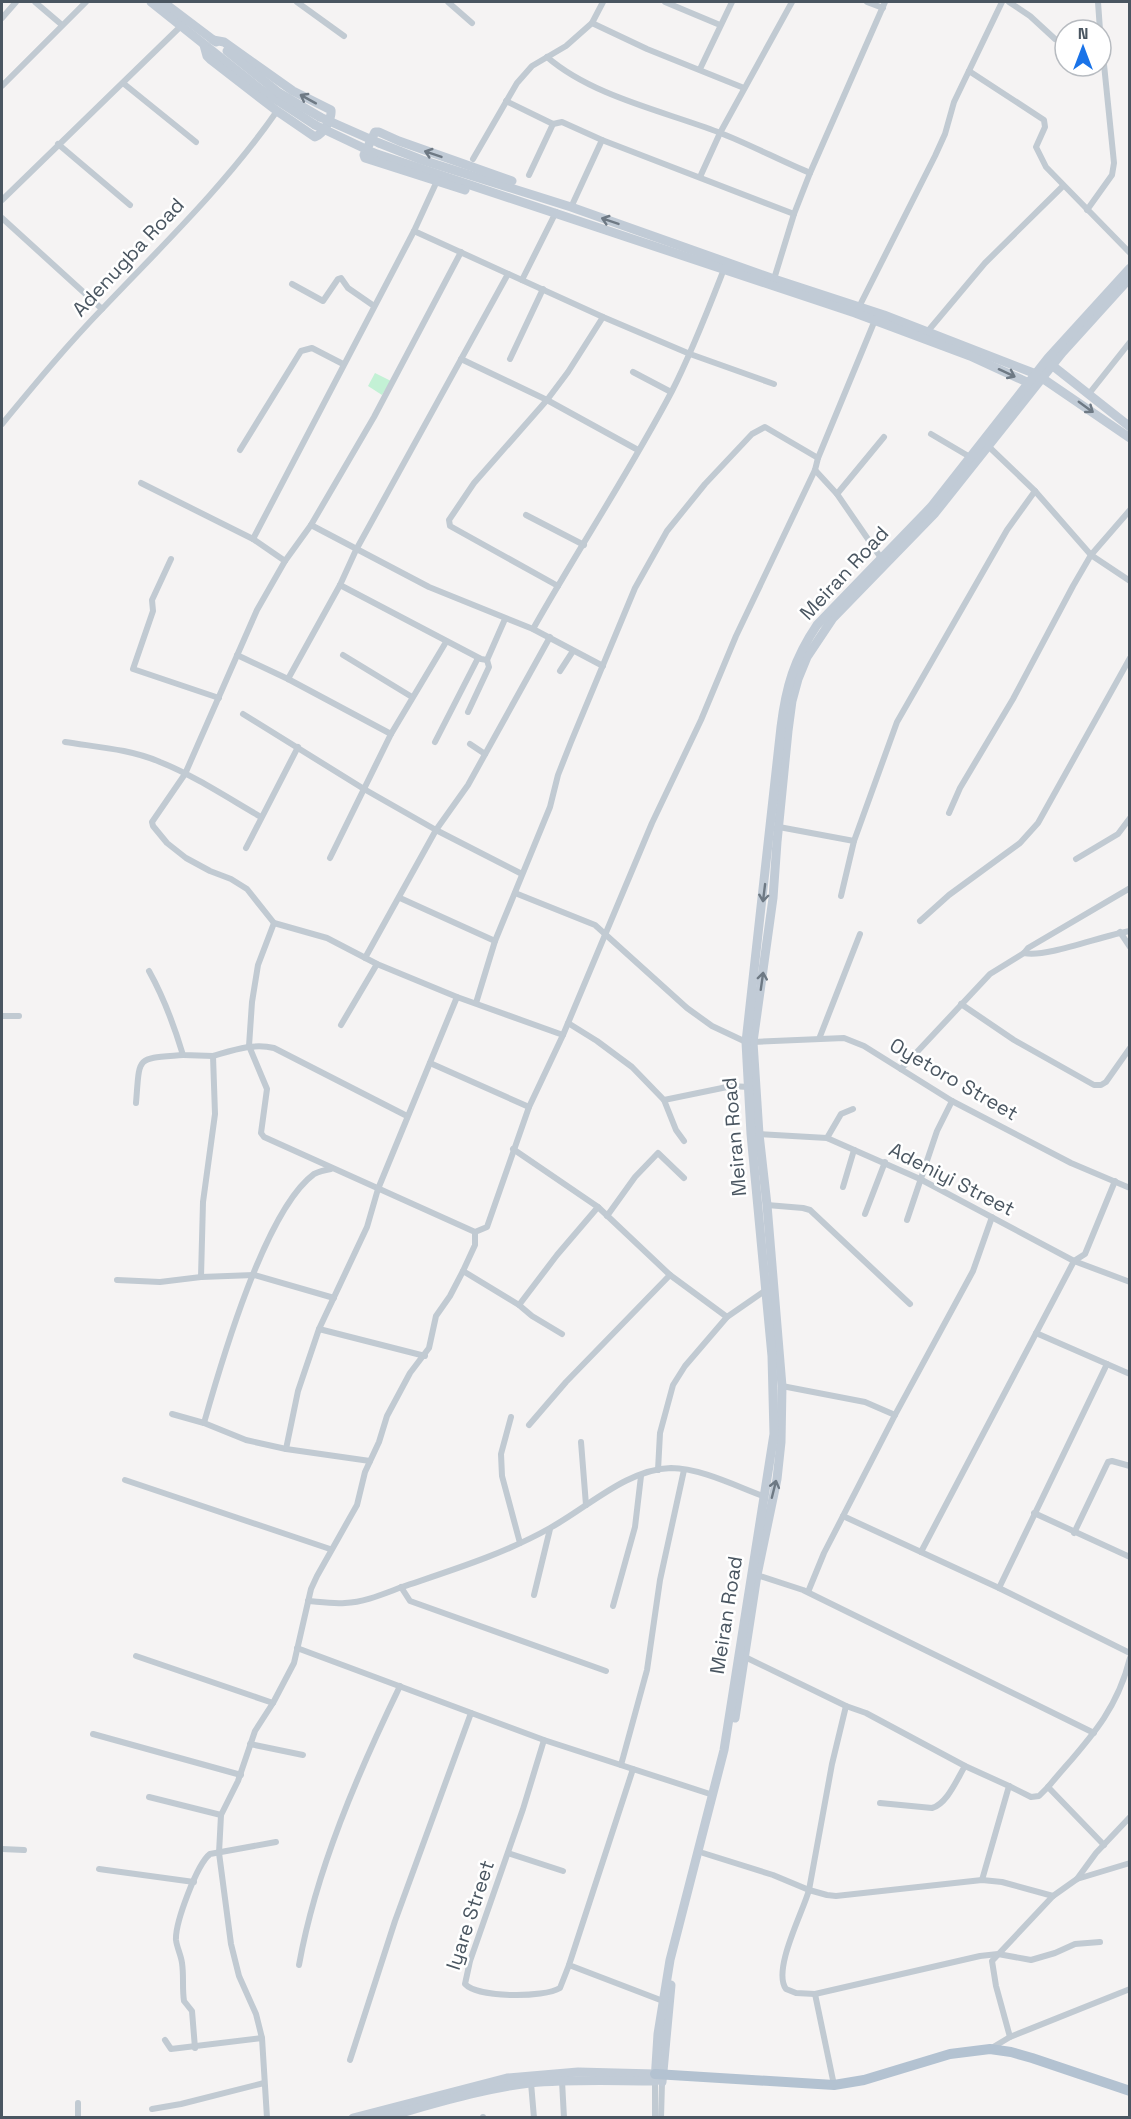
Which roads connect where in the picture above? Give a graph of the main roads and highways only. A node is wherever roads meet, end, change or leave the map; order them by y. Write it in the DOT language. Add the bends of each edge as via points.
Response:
graph roads {
  1 [pos="151,2"];
  2 [pos="163,2"];
  3 [pos="213,40"];
  4 [pos="204,45"];
  5 [pos="317,121"];
  6 [pos="526,192"];
  7 [pos="519,202"];
  8 [pos="1130,268"];
  9 [pos="1130,278"];
  10 [pos="1053,366"];
  11 [pos="1039,376"];
  12 [pos="1029,383"];
  13 [pos="1130,427"];
  14 [pos="1130,438"];
  15 [pos="986,444"];
  16 [pos="749,1042"];
  17 [pos="755,1134"];
  18 [pos="662,2034"];
  19 [pos="658,2078"];
  20 [pos="1130,2091"];
  21 [pos="1130,2097"];
  22 [pos="353,2118"];
  23 [pos="382,2118"];
  1 -- 4 [label="main road"];
  2 -- 3 [label="main road"];
  4 -- 3 [label="main road, one-way" via="211,60 276,111 315,137 322,133 331,110 293,91 224,42"];
  3 -- 5 [label="main road"];
  4 -- 5 [label="main road" via="260,89"];
  5 -- 6 [label="main road, bridge" via="422,160"];
  5 -- 7 [label="main road, bridge" via="374,153"];
  6 -- 7 [label="main road, one-way" via="512,182 379,132 375,132 364,155 365,159 496,199"];
  11 -- 6 [label="main road, one-way" via="928,331"];
  7 -- 12 [label="main road, one-way" via="875,320"];
  8 -- 11 [label="main road, Meiran Road" via="1060,344"];
  9 -- 10 [label="main road, Meiran Road"];
  10 -- 11 [label="main road, Meiran Road"];
  10 -- 13 [label="main road"];
  11 -- 12 [label="main road, Meiran Road"];
  11 -- 14 [label="main road, one-way"];
  11 -- 15 [label="main road, Meiran Road"];
  12 -- 15 [label="main road, Meiran Road"];
  16 -- 15 [label="main road, Meiran Road, one-way" via="773,898 792,700 801,669 833,618 935,513"];
  15 -- 16 [label="main road, Meiran Road, one-way" via="817,625 804,645 788,685"];
  16 -- 17 [label="main road, Meiran Road"];
  16 -- 17 [label="main road, Meiran Road" via="748,1087"];
  17 -- 18 [label="main road, Meiran Road" via="774,1434 724,1750 670,1960"];
  18 -- 17 [label="main road, Meiran Road, one-way" via="729,1755 781,1442 782,1386 767,1205"];
  18 -- 19 [label="main road, Meiran Road"];
  19 -- 20 [label="main road" via="834,2085 950,2054 990,2049 1032,2058"];
  19 -- 21 [label="main road" via="842,2090 966,2056 995,2055"];
  19 -- 22 [label="main road" via="578,2072 507,2078"];
  19 -- 23 [label="main road" via="531,2083 465,2095"];
}
